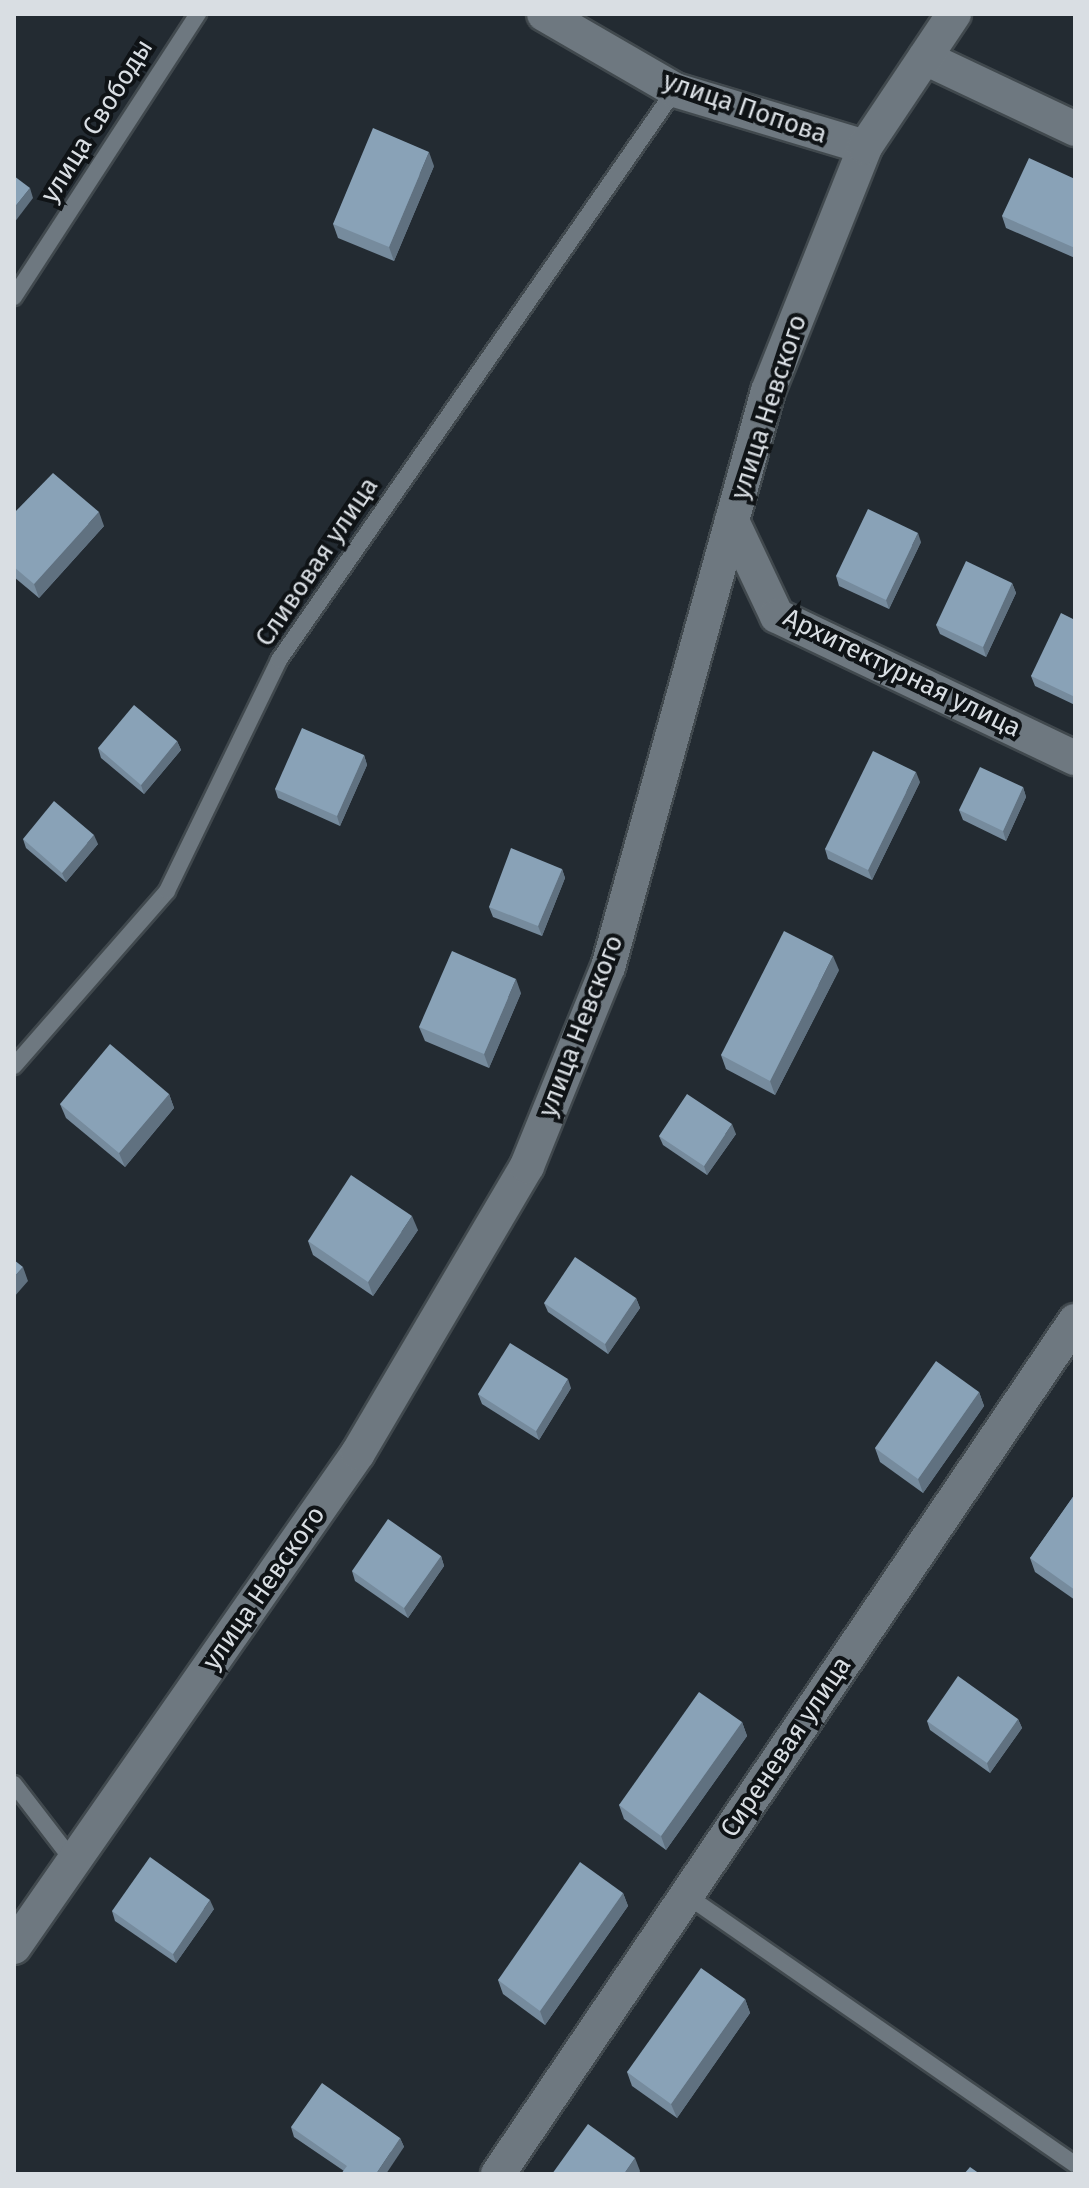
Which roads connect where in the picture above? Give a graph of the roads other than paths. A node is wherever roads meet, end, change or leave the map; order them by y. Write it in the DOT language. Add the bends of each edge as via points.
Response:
graph roads {
  1 [pos="198,14"];
  2 [pos="544,14"];
  3 [pos="954,14"];
  4 [pos="925,58"];
  5 [pos="675,90"];
  6 [pos="1075,129"];
  7 [pos="865,147"];
  8 [pos="14,297"];
  9 [pos="732,521"];
  10 [pos="1075,758"];
  11 [pos="14,1066"];
  12 [pos="1075,1321"];
  13 [pos="14,1784"];
  14 [pos="73,1861"];
  15 [pos="686,1895"];
  16 [pos="14,1947"];
  17 [pos="1075,2164"];
  18 [pos="498,2174"];
  1 -- 8 [label="lane, улица Свободы"];
  2 -- 5 [label="street, улица Попова"];
  3 -- 4 [label="street, улица Невского"];
  4 -- 6 [label="street"];
  4 -- 7 [label="street, улица Невского"];
  5 -- 7 [label="street, улица Попова"];
  5 -- 11 [label="lane, Сливовая улица" via="279,660 167,891"];
  7 -- 9 [label="street, улица Невского" via="768,391"];
  9 -- 10 [label="street, Архитектурная улица" via="777,616"];
  9 -- 14 [label="street, улица Невского" via="608,967 527,1166 358,1453"];
  12 -- 15 [label="street, Сиреневая улица"];
  13 -- 14 [label="lane"];
  14 -- 16 [label="street, улица Невского"];
  15 -- 17 [label="lane"];
  15 -- 18 [label="street, Сиреневая улица"];
}
